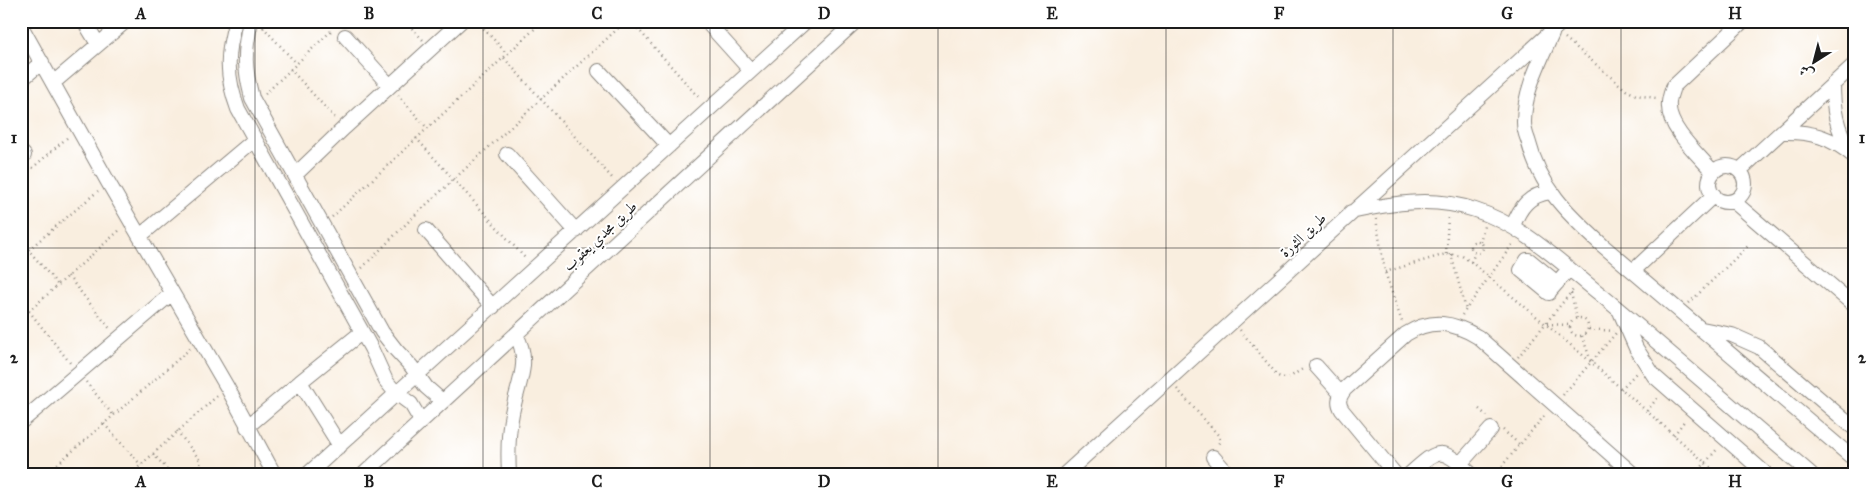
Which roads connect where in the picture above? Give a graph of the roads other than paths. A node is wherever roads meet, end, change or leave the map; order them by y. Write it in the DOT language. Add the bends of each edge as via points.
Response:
graph roads {
  1 [pos="84,21"];
  2 [pos="126,21"];
  3 [pos="236,21"];
  4 [pos="461,21"];
  5 [pos="706,21"];
  6 [pos="806,21"];
  7 [pos="856,21"];
  8 [pos="1743,21"];
  9 [pos="257,24"];
  10 [pos="1559,25"];
  11 [pos="21,26"];
  12 [pos="340,31"];
  13 [pos="98,44"];
  14 [pos="42,62"];
  15 [pos="1855,64"];
  16 [pos="600,71"];
  17 [pos="751,71"];
  18 [pos="21,80"];
  19 [pos="53,82"];
  20 [pos="1833,84"];
  21 [pos="390,86"];
  22 [pos="254,101"];
  23 [pos="238,109"];
  24 [pos="1781,132"];
  25 [pos="254,140"];
  26 [pos="668,146"];
  27 [pos="507,154"];
  28 [pos="1854,157"];
  29 [pos="1740,170"];
  30 [pos="1713,172"];
  31 [pos="295,175"];
  32 [pos="1550,192"];
  33 [pos="1714,195"];
  34 [pos="1733,200"];
  35 [pos="1351,212"];
  36 [pos="1517,229"];
  37 [pos="426,230"];
  38 [pos="576,231"];
  39 [pos="140,236"];
  40 [pos="1568,269"];
  41 [pos="1633,271"];
  42 [pos="1556,283"];
  43 [pos="172,293"];
  44 [pos="1855,306"];
  45 [pos="492,307"];
  46 [pos="1620,311"];
  47 [pos="1702,329"];
  48 [pos="362,332"];
  49 [pos="516,335"];
  50 [pos="1316,366"];
  51 [pos="418,375"];
  52 [pos="300,382"];
  53 [pos="396,393"];
  54 [pos="1341,394"];
  55 [pos="442,401"];
  56 [pos="421,421"];
  57 [pos="21,422"];
  58 [pos="248,427"];
  59 [pos="1491,429"];
  60 [pos="1855,429"];
  61 [pos="340,446"];
  62 [pos="1213,457"];
  63 [pos="1855,460"];
  64 [pos="1460,464"];
  65 [pos="274,474"];
  66 [pos="308,474"];
  67 [pos="364,474"];
  68 [pos="510,474"];
  69 [pos="1065,474"];
  70 [pos="1228,474"];
  71 [pos="1395,474"];
  72 [pos="1410,474"];
  73 [pos="1471,474"];
  74 [pos="1633,474"];
  75 [pos="1766,474"];
  76 [pos="1811,474"];
  1 -- 13 [label="street"];
  2 -- 13 [label="street"];
  3 -- 23 [label="street" via="228,52 228,72"];
  4 -- 21 [label="street"];
  5 -- 17 [label="street"];
  6 -- 17 [label="street"];
  7 -- 49 [label="street, طريق مجدي يعقوب"];
  8 -- 30 [label="street" via="1673,87 1668,106 1674,124"];
  9 -- 22 [label="street" via="245,44 246,72"];
  10 -- 32 [label="street" via="1528,93 1524,123 1533,159"];
  10 -- 35 [label="street, طريق الثورة"];
  11 -- 14 [label="street"];
  12 -- 21 [label="street"];
  13 -- 19 [label="street"];
  14 -- 18 [label="street"];
  14 -- 19 [label="street"];
  15 -- 20 [label="street"];
  16 -- 26 [label="street"];
  17 -- 26 [label="street"];
  19 -- 39 [label="street"];
  20 -- 24 [label="street"];
  20 -- 28 [label="street" via="1836,122"];
  21 -- 31 [label="street"];
  22 -- 23 [label="street"];
  22 -- 31 [label="street"];
  23 -- 25 [label="street"];
  24 -- 28 [label="street" via="1820,136 1838,144"];
  24 -- 29 [label="street"];
  25 -- 39 [label="street"];
  25 -- 48 [label="street"];
  26 -- 38 [label="street"];
  27 -- 38 [label="street"];
  29 -- 30 [label="street" via="1729,165"];
  29 -- 34 [label="street" via="1745,179 1744,190"];
  30 -- 33 [label="street" via="1709,184"];
  31 -- 51 [label="street" via="388,342"];
  32 -- 36 [label="street" via="1527,202 1517,214"];
  32 -- 41 [label="street" via="1576,221"];
  33 -- 34 [label="street" via="1723,201"];
  33 -- 41 [label="street"];
  34 -- 44 [label="street"];
  35 -- 36 [label="street" via="1399,203 1449,203 1475,210"];
  35 -- 69 [label="street, طريق الثورة"];
  36 -- 40 [label="street"];
  37 -- 45 [label="street"];
  38 -- 45 [label="street"];
  39 -- 43 [label="street"];
  40 -- 42 [label="street"];
  40 -- 46 [label="street"];
  41 -- 47 [label="street"];
  43 -- 57 [label="street"];
  43 -- 58 [label="street"];
  45 -- 51 [label="street"];
  46 -- 75 [label="street" via="1644,363 1666,388"];
  46 -- 76 [label="street"];
  47 -- 60 [label="street" via="1732,335 1759,347"];
  47 -- 63 [label="street"];
  48 -- 52 [label="street"];
  48 -- 53 [label="street" via="386,381"];
  49 -- 55 [label="street, طريق مجدي يعقوب"];
  49 -- 68 [label="street" via="524,362 511,418"];
  50 -- 54 [label="street"];
  51 -- 53 [label="street"];
  51 -- 55 [label="street"];
  52 -- 58 [label="street"];
  52 -- 61 [label="street"];
  53 -- 56 [label="street" via="411,404"];
  53 -- 61 [label="street"];
  54 -- 71 [label="street" via="1339,405 1342,410"];
  54 -- 74 [label="street" via="1414,329 1430,324 1455,325 1478,337"];
  55 -- 56 [label="street, طريق مجدي يعقوب"];
  56 -- 67 [label="street, طريق مجدي يعقوب"];
  58 -- 65 [label="street"];
  59 -- 64 [label="street"];
  61 -- 66 [label="street"];
  62 -- 70 [label="street"];
  64 -- 72 [label="street" via="1450,455 1436,454"];
  64 -- 73 [label="street"];
}
